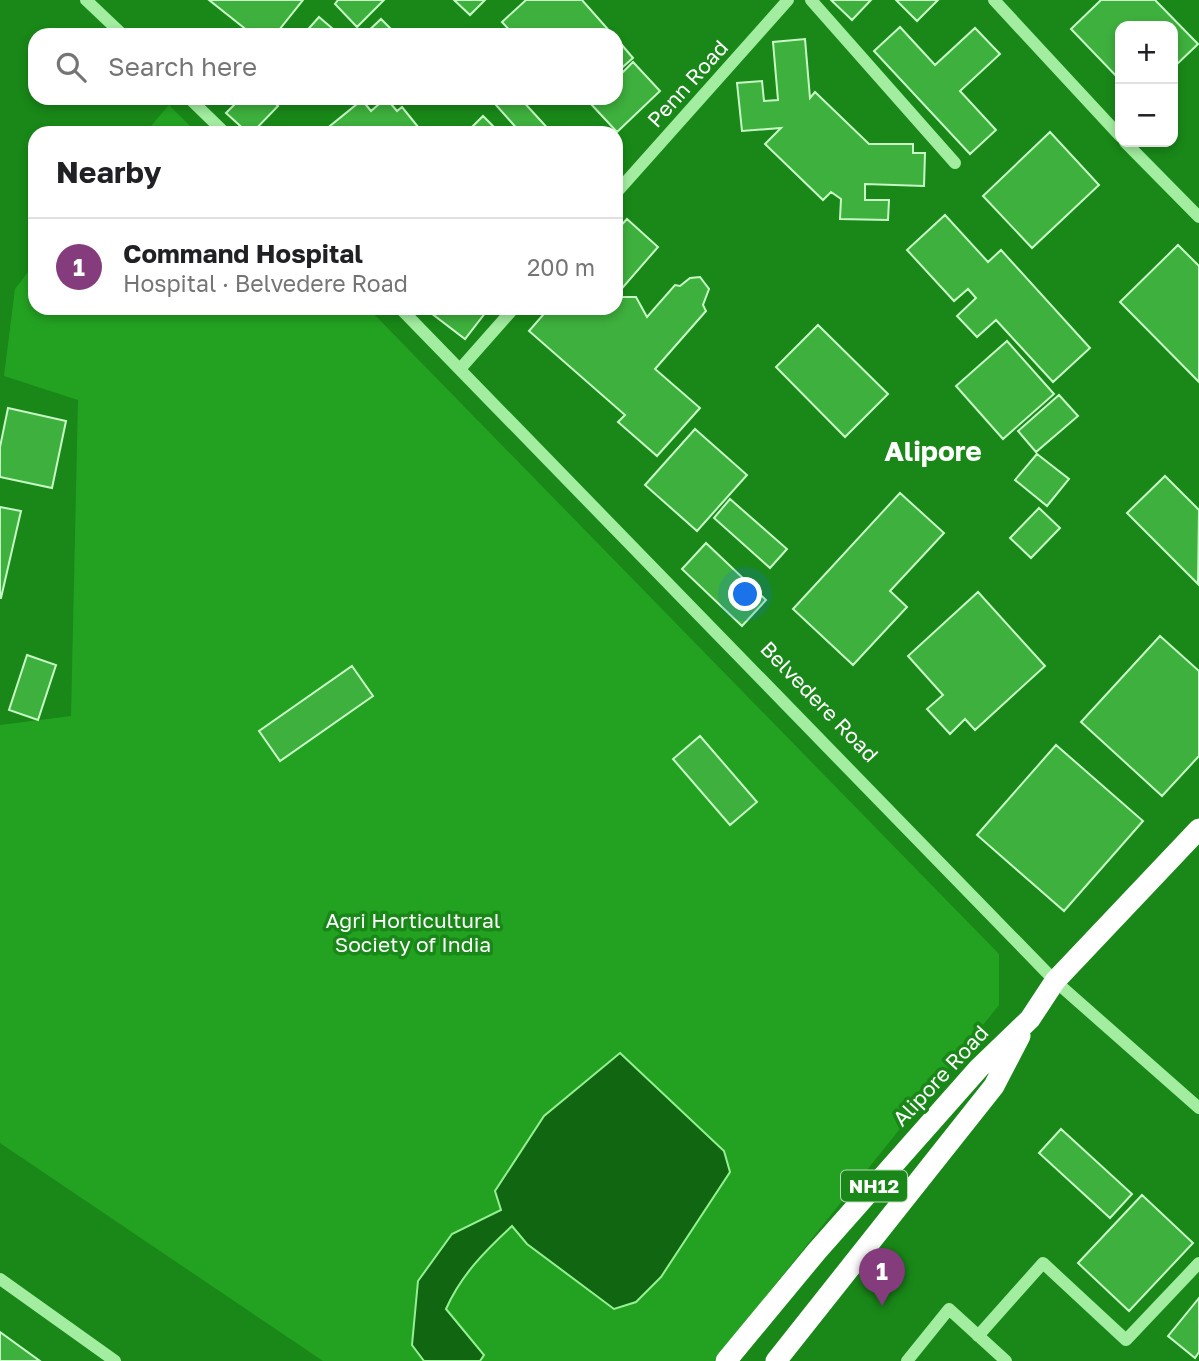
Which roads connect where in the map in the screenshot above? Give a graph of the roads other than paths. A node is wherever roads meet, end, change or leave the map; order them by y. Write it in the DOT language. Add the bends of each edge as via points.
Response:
graph roads {
  1 [pos="788,0"];
  2 [pos="811,0"];
  3 [pos="994,0"];
  4 [pos="90,2"];
  5 [pos="115,28"];
  6 [pos="196,105"];
  7 [pos="219,126"];
  8 [pos="1115,131"];
  9 [pos="1130,147"];
  10 [pos="956,163"];
  11 [pos="623,185"];
  12 [pos="1199,217"];
  13 [pos="407,315"];
  14 [pos="508,315"];
  15 [pos="460,369"];
  16 [pos="1199,829"];
  17 [pos="1055,981"];
  18 [pos="1030,1019"];
  19 [pos="1199,1108"];
  20 [pos="1199,1262"];
  21 [pos="0,1279"];
  22 [pos="978,1336"];
  23 [pos="115,1361"];
  24 [pos="726,1361"];
  25 [pos="776,1361"];
  26 [pos="907,1361"];
  27 [pos="1006,1361"];
  1 -- 11 [label="street, Penn Road"];
  2 -- 10 [label="street"];
  3 -- 8 [label="street"];
  4 -- 5 [label="street"];
  6 -- 7 [label="street"];
  9 -- 12 [label="street"];
  13 -- 15 [label="street, Belvedere Road"];
  14 -- 15 [label="street"];
  15 -- 17 [label="street, Belvedere Road"];
  16 -- 17 [label="highway, Alipore Road / NH12"];
  17 -- 18 [label="highway, Alipore Road / NH12"];
  17 -- 19 [label="street, Belvedere Road"];
  18 -- 24 [label="highway, Alipore Road / NH12" via="970,1078"];
  18 -- 25 [label="highway, NH12" via="987,1096"];
  20 -- 22 [label="street" via="1126,1340 1043,1263"];
  21 -- 23 [label="street"];
  22 -- 26 [label="street" via="949,1309"];
  22 -- 27 [label="street"];
}
